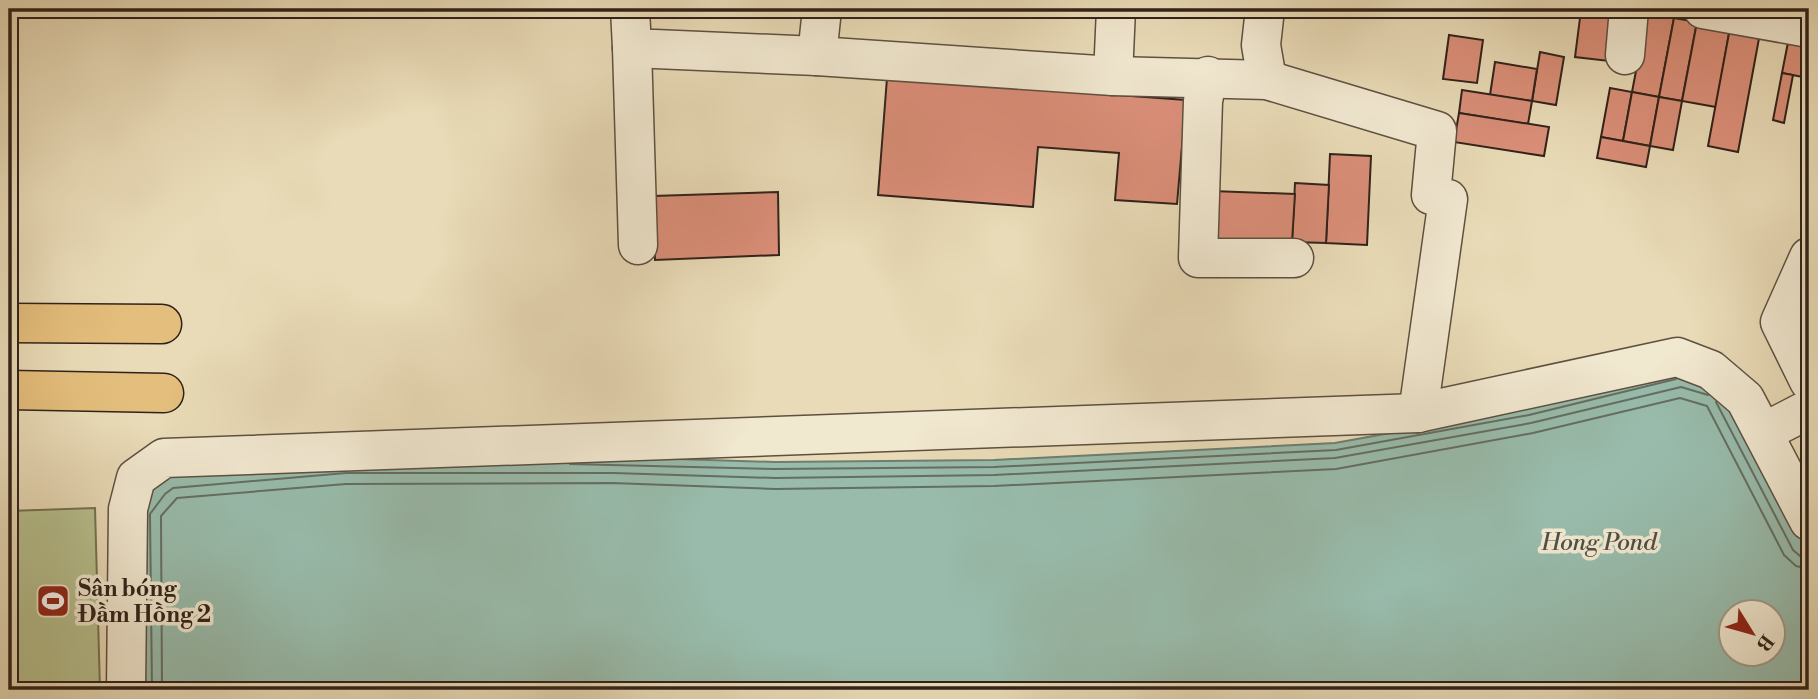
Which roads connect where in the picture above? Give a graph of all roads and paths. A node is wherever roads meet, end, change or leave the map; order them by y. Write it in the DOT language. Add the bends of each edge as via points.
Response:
graph roads {
  1 [pos="630,9"];
  2 [pos="822,9"];
  3 [pos="1116,9"];
  4 [pos="1265,9"];
  5 [pos="1629,9"];
  6 [pos="1703,9"];
  7 [pos="1788,20"];
  8 [pos="632,48"];
  9 [pos="1625,55"];
  10 [pos="817,56"];
  11 [pos="1113,76"];
  12 [pos="1208,76"];
  13 [pos="1267,80"];
  14 [pos="638,245"];
  15 [pos="1809,257"];
  16 [pos="1294,258"];
  17 [pos="9,323"];
  18 [pos="162,324"];
  19 [pos="1809,381"];
  20 [pos="9,390"];
  21 [pos="164,393"];
  22 [pos="1418,413"];
  23 [pos="1809,522"];
  24 [pos="126,690"];
  1 -- 8 [label="street"];
  2 -- 10 [label="street"];
  3 -- 11 [label="street"];
  4 -- 13 [label="street" via="1261,45"];
  5 -- 9 [label="street"];
  6 -- 7 [label="street"];
  8 -- 10 [label="street"];
  8 -- 14 [label="street"];
  10 -- 11 [label="street"];
  11 -- 12 [label="street"];
  12 -- 13 [label="street"];
  12 -- 16 [label="street" via="1203,101 1198,258"];
  13 -- 22 [label="street" via="1437,131 1431,195 1448,199"];
  15 -- 19 [label="street" via="1780,322"];
  17 -- 18 [label="main road"];
  20 -- 21 [label="main road"];
  22 -- 23 [label="street" via="1677,357 1711,370 1745,399"];
  22 -- 24 [label="street" via="164,458 136,478 128,509"];
}
